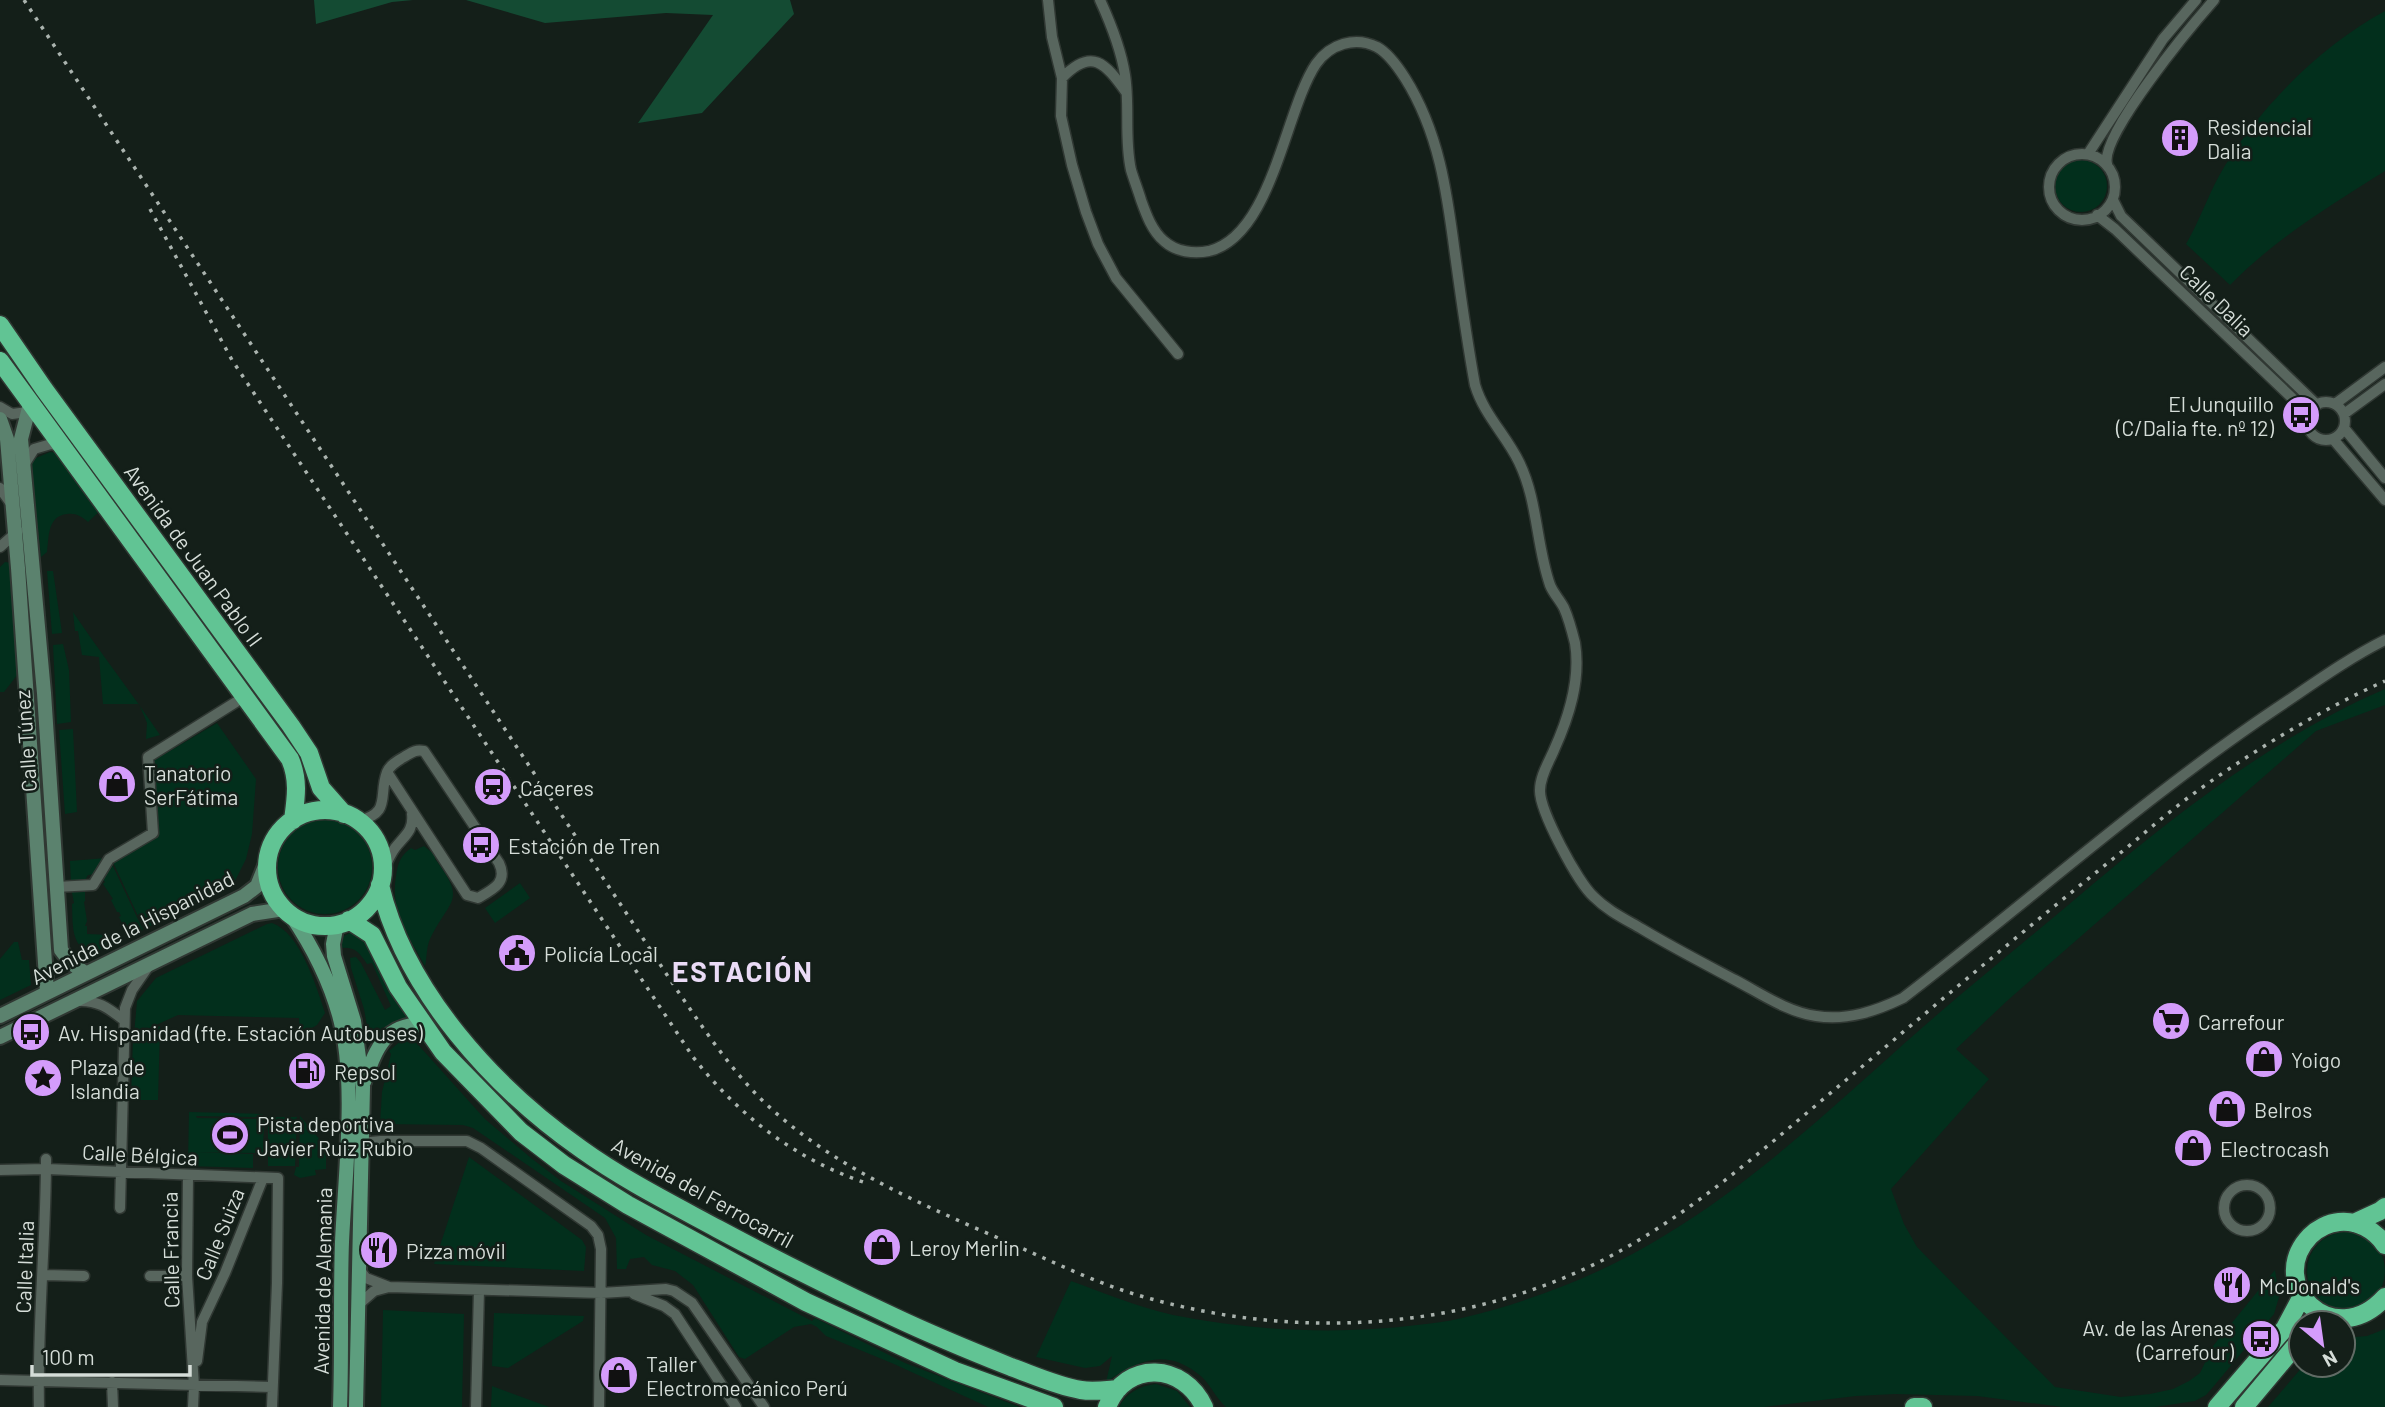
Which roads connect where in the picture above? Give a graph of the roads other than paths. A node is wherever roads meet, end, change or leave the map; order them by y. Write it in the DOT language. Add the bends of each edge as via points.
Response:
graph roads {
  1 [pos="1048,0"];
  2 [pos="1101,0"];
  3 [pos="2196,0"];
  4 [pos="2214,0"];
  5 [pos="1062,78"];
  6 [pos="1126,93"];
  7 [pos="2088,155"];
  8 [pos="2107,164"];
  9 [pos="2113,200"];
  10 [pos="2097,215"];
  11 [pos="0,325"];
  12 [pos="1178,354"];
  13 [pos="0,361"];
  14 [pos="2385,367"];
  15 [pos="2385,384"];
  16 [pos="44,389"];
  17 [pos="2335,404"];
  18 [pos="2317,405"];
  19 [pos="0,407"];
  20 [pos="29,408"];
  21 [pos="2309,414"];
  22 [pos="2344,414"];
  23 [pos="0,419"];
  24 [pos="2344,428"];
  25 [pos="2333,439"];
  26 [pos="3,445"];
  27 [pos="62,446"];
  28 [pos="24,465"];
  29 [pos="2385,478"];
  30 [pos="0,488"];
  31 [pos="2385,500"];
  32 [pos="13,506"];
  33 [pos="28,514"];
  34 [pos="14,534"];
  35 [pos="0,547"];
  36 [pos="32,551"];
  37 [pos="2385,640"];
  38 [pos="44,693"];
  39 [pos="27,702"];
  40 [pos="236,702"];
  41 [pos="387,772"];
  42 [pos="404,799"];
  43 [pos="382,804"];
  44 [pos="411,809"];
  45 [pos="351,818"];
  46 [pos="293,820"];
  47 [pos="406,838"];
  48 [pos="434,847"];
  49 [pos="267,860"];
  50 [pos="381,879"];
  51 [pos="56,887"];
  52 [pos="288,912"];
  53 [pos="343,922"];
  54 [pos="59,928"];
  55 [pos="43,929"];
  56 [pos="153,962"];
  57 [pos="85,973"];
  58 [pos="47,992"];
  59 [pos="73,1001"];
  60 [pos="0,1016"];
  61 [pos="124,1020"];
  62 [pos="422,1024"];
  63 [pos="0,1037"];
  64 [pos="363,1087"];
  65 [pos="360,1150"];
  66 [pos="46,1164"];
  67 [pos="0,1170"];
  68 [pos="120,1172"];
  69 [pos="188,1176"];
  70 [pos="263,1178"];
  71 [pos="2267,1197"];
  72 [pos="2385,1207"];
  73 [pos="120,1208"];
  74 [pos="2354,1223"];
  75 [pos="2385,1245"];
  76 [pos="359,1269"];
  77 [pos="44,1275"];
  78 [pos="84,1276"];
  79 [pos="150,1276"];
  80 [pos="187,1276"];
  81 [pos="389,1287"];
  82 [pos="479,1290"];
  83 [pos="601,1293"];
  84 [pos="630,1293"];
  85 [pos="2302,1296"];
  86 [pos="692,1303"];
  87 [pos="358,1305"];
  88 [pos="2381,1305"];
  89 [pos="2314,1309"];
  90 [pos="675,1314"];
  91 [pos="2357,1317"];
  92 [pos="2287,1356"];
  93 [pos="0,1380"];
  94 [pos="40,1381"];
  95 [pos="113,1382"];
  96 [pos="194,1386"];
  97 [pos="272,1387"];
  98 [pos="1118,1389"];
  99 [pos="1203,1403"];
  100 [pos="762,1404"];
  101 [pos="39,1407"];
  102 [pos="113,1407"];
  103 [pos="193,1407"];
  104 [pos="272,1407"];
  105 [pos="340,1407"];
  106 [pos="356,1407"];
  107 [pos="477,1407"];
  108 [pos="599,1407"];
  109 [pos="736,1407"];
  110 [pos="749,1407"];
  111 [pos="1054,1407"];
  112 [pos="1107,1407"];
  113 [pos="1914,1407"];
  114 [pos="1923,1407"];
  115 [pos="2217,1407"];
  116 [pos="2244,1407"];
  1 -- 5 [label="street"];
  2 -- 6 [label="street" via="1119,46"];
  3 -- 7 [label="street" via="2163,39"];
  4 -- 8 [label="street" via="2174,47 2122,124 2105,158"];
  5 -- 6 [label="street" via="1085,60 1099,63"];
  5 -- 12 [label="street" via="1061,116 1098,244 1116,278"];
  6 -- 37 [label="street" via="1131,168 1148,219 1164,242 1196,254 1230,240 1252,214 1281,155 1304,88 1330,49 1360,41 1379,48 1397,66 1434,139 1446,185 1479,399 1530,486 1543,559 1575,644 1574,695 1539,790 1549,821 1581,881 1606,908 1788,1007 1815,1016 1838,1017 1878,1010 1903,998 2225,743 2355,655"];
  7 -- 8 [label="street"];
  7 -- 10 [label="street" via="2076,154 2054,167 2048,191 2052,203 2074,220"];
  8 -- 9 [label="street" via="2115,187"];
  9 -- 10 [label="street"];
  9 -- 18 [label="street, Calle Dalia" via="2121,216"];
  10 -- 21 [label="street, Calle Dalia"];
  11 -- 16 [label="highway, Avenida de Juan Pablo II"];
  13 -- 20 [label="highway, Avenida de Juan Pablo II"];
  14 -- 17 [label="street"];
  15 -- 22 [label="street"];
  16 -- 20 [label="highway"];
  16 -- 45 [label="highway, Avenida de Juan Pablo II" via="291,726 309,753 321,788"];
  17 -- 18 [label="street"];
  17 -- 22 [label="street"];
  18 -- 21 [label="street"];
  19 -- 20 [label="street" via="12,414"];
  20 -- 27 [label="highway, Avenida de Juan Pablo II"];
  20 -- 28 [label="main road, Calle Túnez" via="21,439"];
  21 -- 25 [label="street" via="2313,434 2322,440"];
  22 -- 24 [label="street"];
  23 -- 26 [label="main road, Calle Túnez"];
  24 -- 25 [label="street"];
  24 -- 29 [label="street"];
  25 -- 31 [label="street"];
  26 -- 32 [label="main road, Calle Túnez"];
  27 -- 28 [label="street" via="34,449"];
  27 -- 46 [label="highway, Avenida de Juan Pablo II" via="290,759 297,786"];
  28 -- 33 [label="main road, Calle Túnez"];
  30 -- 32 [label="street"];
  32 -- 34 [label="main road, Calle Túnez"];
  33 -- 34 [label="street"];
  33 -- 36 [label="main road, Calle Túnez"];
  34 -- 35 [label="street"];
  34 -- 36 [label="street"];
  34 -- 39 [label="main road, Calle Túnez"];
  36 -- 38 [label="main road, Calle Túnez"];
  38 -- 39 [label="street"];
  38 -- 51 [label="main road, Calle Túnez"];
  39 -- 55 [label="main road, Calle Túnez"];
  40 -- 51 [label="street" via="148,757 153,833 109,859 93,885"];
  41 -- 42 [label="street"];
  41 -- 43 [label="street"];
  41 -- 48 [label="street" via="416,750 427,752 499,863 502,874 496,887 478,898 467,895"];
  42 -- 43 [label="street"];
  42 -- 44 [label="street"];
  43 -- 45 [label="street" via="373,816"];
  44 -- 47 [label="street" via="412,825"];
  44 -- 48 [label="street"];
  45 -- 46 [label="highway" via="325,810"];
  45 -- 50 [label="highway" via="368,829 379,848"];
  46 -- 49 [label="highway" via="278,834"];
  47 -- 48 [label="street" via="421,839"];
  47 -- 50 [label="street" via="396,847"];
  49 -- 52 [label="highway" via="272,893"];
  49 -- 57 [label="main road, Avenida de la Hispanidad" via="257,886 244,896"];
  50 -- 53 [label="highway" via="366,908"];
  50 -- 98 [label="highway, Avenida del Ferrocarril" via="403,953 441,1011 498,1078 580,1149 641,1187 817,1281 946,1341 1080,1390"];
  51 -- 54 [label="main road, Calle Túnez"];
  52 -- 53 [label="highway" via="312,924"];
  52 -- 56 [label="main road, Avenida de la Hispanidad" via="252,914"];
  52 -- 105 [label="main road, Avenida de Alemania" via="326,978 345,1042 348,1110"];
  53 -- 62 [label="highway" via="372,935"];
  53 -- 64 [label="main road, Avenida de Alemania" via="333,944 334,956 352,1014"];
  54 -- 55 [label="street"];
  54 -- 57 [label="main road, Calle Túnez" via="61,950"];
  55 -- 58 [label="main road, Calle Túnez"];
  56 -- 59 [label="main road, Avenida de la Hispanidad"];
  56 -- 61 [label="street" via="132,990"];
  57 -- 58 [label="main road, Avenida de la Hispanidad"];
  58 -- 60 [label="main road, Avenida de la Hispanidad"];
  59 -- 61 [label="street" via="103,1003"];
  59 -- 63 [label="main road, Avenida de la Hispanidad"];
  61 -- 68 [label="street"];
  62 -- 64 [label="main road" via="405,1025 389,1033"];
  62 -- 111 [label="highway" via="466,1078 521,1132 597,1188 806,1302 955,1371"];
  64 -- 65 [label="main road, Avenida de Alemania"];
  65 -- 76 [label="main road, Avenida de Alemania"];
  65 -- 83 [label="street" via="381,1141 467,1141 481,1148 592,1226 601,1249"];
  66 -- 67 [label="street, Calle Bélgica"];
  66 -- 68 [label="street, Calle Bélgica"];
  66 -- 77 [label="street, Calle Italia"];
  68 -- 69 [label="street, Calle Bélgica"];
  68 -- 73 [label="street"];
  69 -- 70 [label="street, Calle Bélgica"];
  69 -- 80 [label="street, Calle Francia"];
  70 -- 96 [label="street, Calle Suiza" via="202,1322"];
  70 -- 97 [label="street, Calle Bélgica" via="278,1178"];
  71 -- 71 [label="street" via="2259,1188 2240,1186 2225,1199 2226,1218 2236,1229 2255,1229 2268,1216"];
  72 -- 74 [label="highway"];
  74 -- 75 [label="highway" via="2368,1228"];
  74 -- 85 [label="highway" via="2326,1225 2304,1243 2295,1270"];
  76 -- 81 [label="street" via="366,1278"];
  76 -- 87 [label="main road, Avenida de Alemania"];
  77 -- 78 [label="street"];
  77 -- 94 [label="street, Calle Italia"];
  79 -- 80 [label="street"];
  80 -- 96 [label="street, Calle Francia"];
  81 -- 82 [label="street"];
  81 -- 87 [label="street" via="374,1291"];
  82 -- 83 [label="street"];
  82 -- 107 [label="street"];
  83 -- 84 [label="street"];
  83 -- 108 [label="street"];
  84 -- 86 [label="street" via="666,1289"];
  84 -- 90 [label="street"];
  85 -- 89 [label="highway"];
  85 -- 115 [label="highway" via="2285,1328"];
  86 -- 90 [label="street"];
  86 -- 100 [label="street"];
  87 -- 106 [label="main road, Avenida de Alemania"];
  88 -- 91 [label="highway"];
  90 -- 109 [label="street"];
  92 -- 116 [label="highway"];
  93 -- 94 [label="street"];
  94 -- 95 [label="street"];
  94 -- 101 [label="street, Calle Italia"];
  95 -- 96 [label="street"];
  95 -- 102 [label="street"];
  96 -- 97 [label="street"];
  96 -- 103 [label="street, Calle Francia"];
  97 -- 104 [label="street"];
  98 -- 99 [label="highway" via="1142,1374 1166,1373 1188,1383"];
  98 -- 112 [label="highway"];
  100 -- 110 [label="street"];
  113 -- 114 [label="highway"];
}
